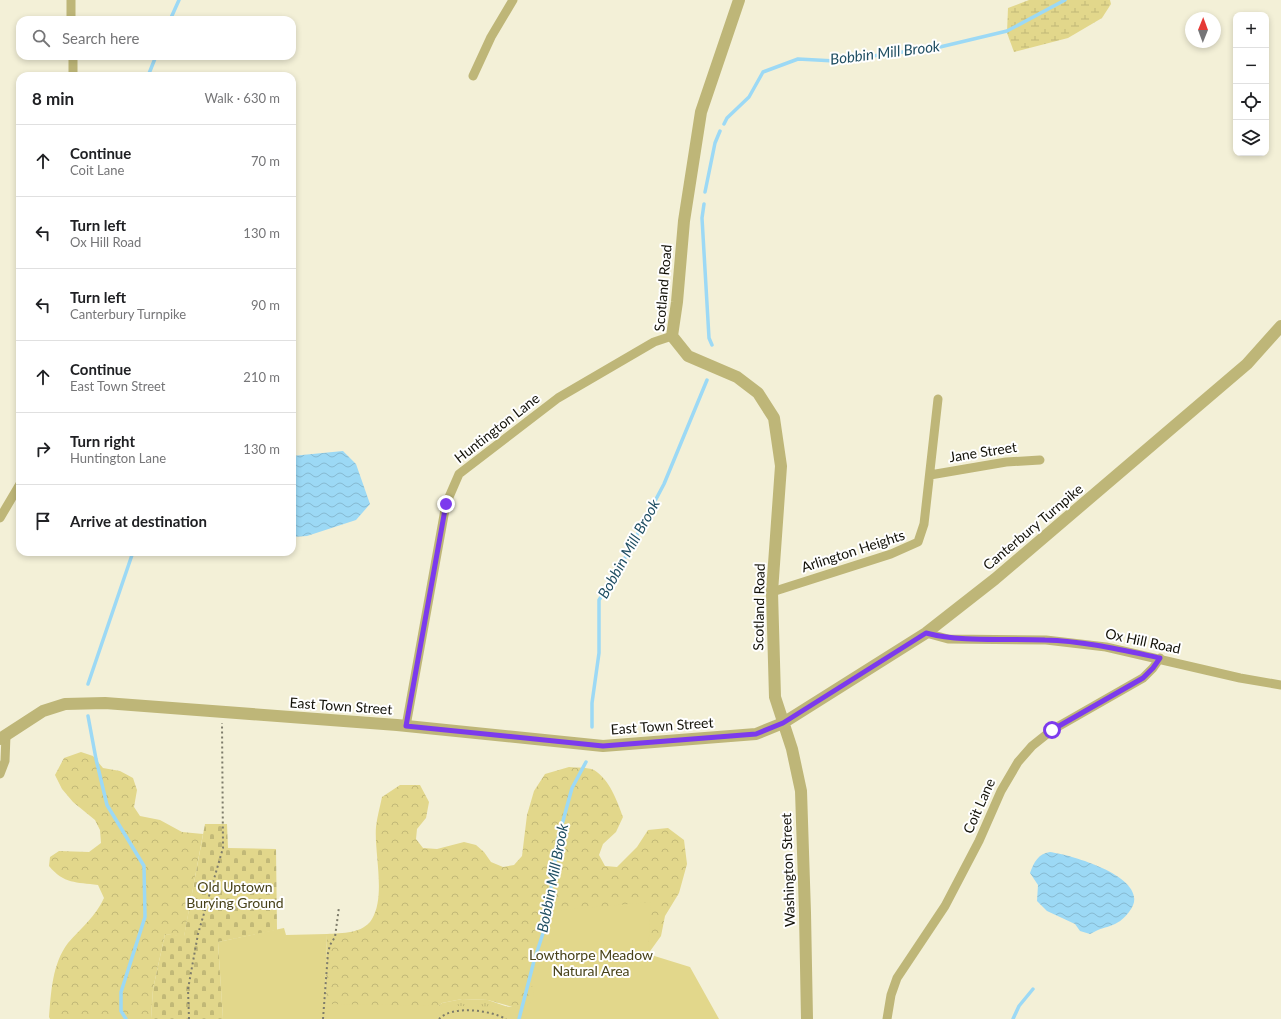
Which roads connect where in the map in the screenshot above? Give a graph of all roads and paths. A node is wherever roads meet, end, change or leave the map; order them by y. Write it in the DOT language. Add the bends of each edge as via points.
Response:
graph roads {
  1 [pos="71,0"];
  2 [pos="513,0"];
  3 [pos="739,0"];
  4 [pos="71,16"];
  5 [pos="72,60"];
  6 [pos="73,72"];
  7 [pos="473,76"];
  8 [pos="1281,326"];
  9 [pos="672,336"];
  10 [pos="938,399"];
  11 [pos="1040,460"];
  12 [pos="930,475"];
  13 [pos="16,491"];
  14 [pos="0,518"];
  15 [pos="772,592"];
  16 [pos="926,633"];
  17 [pos="1160,658"];
  18 [pos="1281,685"];
  19 [pos="223,712"];
  20 [pos="783,723"];
  21 [pos="406,726"];
  22 [pos="3,737"];
  23 [pos="0,774"];
  24 [pos="339,907"];
  25 [pos="189,1019"];
  26 [pos="324,1019"];
  27 [pos="439,1019"];
  28 [pos="506,1019"];
  29 [pos="807,1019"];
  30 [pos="887,1019"];
  1 -- 4 [label="street"];
  2 -- 7 [label="street" via="491,37"];
  3 -- 9 [label="street, Scotland Road" via="702,112 684,221"];
  5 -- 6 [label="street"];
  8 -- 16 [label="street, Canterbury Turnpike" via="1247,364 995,580"];
  9 -- 15 [label="street, Scotland Road" via="688,356 737,377 758,393 774,418 781,466"];
  9 -- 21 [label="street, Huntington Lane" via="654,342 558,398 459,474 446,504"];
  10 -- 12 [label="street, Arlington Heights"];
  11 -- 12 [label="street, Jane Street" via="1006,462"];
  12 -- 15 [label="street, Arlington Heights" via="923,529 917,543 891,554"];
  13 -- 14 [label="street"];
  15 -- 20 [label="street, Scotland Road" via="775,697"];
  16 -- 17 [label="street, Ox Hill Road" via="948,639 1046,640 1106,647"];
  16 -- 20 [label="street, Canterbury Turnpike"];
  17 -- 18 [label="street, Ox Hill Road" via="1240,678"];
  17 -- 30 [label="street, Coit Lane" via="1143,678 1052,730 1037,741 1018,762 1007,778 979,841 945,906 897,978"];
  19 -- 21 [label="street, East Town Street"];
  19 -- 22 [label="street, East Town Street" via="105,703 65,704 43,711"];
  19 -- 25 [label="path" via="223,848 198,934 188,989"];
  20 -- 21 [label="street, East Town Street" via="756,734 603,746"];
  20 -- 29 [label="street, Washington Street" via="792,749 801,791"];
  22 -- 23 [label="street" via="5,761"];
  24 -- 26 [label="path" via="335,937 328,954"];
  27 -- 28 [label="path" via="444,1013 458,1010 487,1012"];
}
